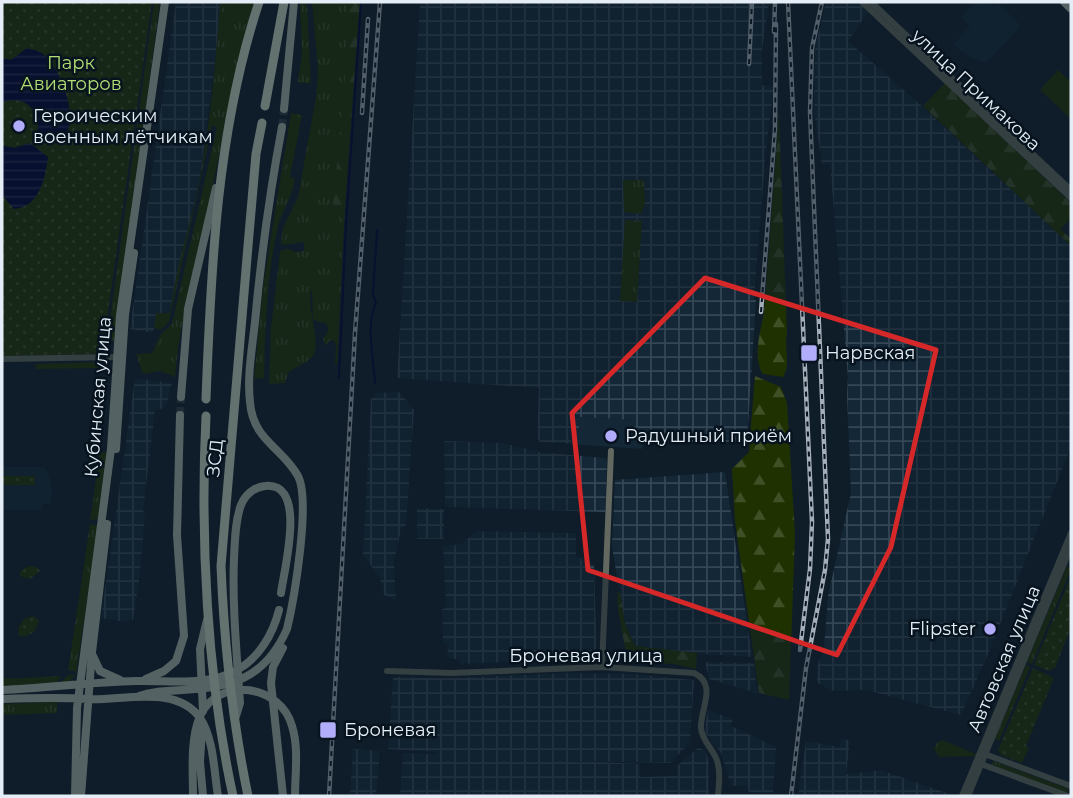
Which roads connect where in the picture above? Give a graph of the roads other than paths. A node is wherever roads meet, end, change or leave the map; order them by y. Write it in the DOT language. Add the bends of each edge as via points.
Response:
graph roads {
  1 [pos="167,2"];
  2 [pos="259,2"];
  3 [pos="284,2"];
  4 [pos="294,2"];
  5 [pos="862,2"];
  6 [pos="871,2"];
  7 [pos="1064,2"];
  8 [pos="1071,9"];
  9 [pos="265,106"];
  10 [pos="284,109"];
  11 [pos="262,123"];
  12 [pos="282,127"];
  13 [pos="225,151"];
  14 [pos="1071,190"];
  15 [pos="1071,198"];
  16 [pos="119,357"];
  17 [pos="2,359"];
  18 [pos="181,397"];
  19 [pos="206,399"];
  20 [pos="180,415"];
  21 [pos="206,416"];
  22 [pos="611,451"];
  23 [pos="302,525"];
  24 [pos="1071,533"];
  25 [pos="1071,547"];
  26 [pos="281,593"];
  27 [pos="209,610"];
  28 [pos="279,610"];
  29 [pos="92,652"];
  30 [pos="602,667"];
  31 [pos="387,671"];
  32 [pos="140,681"];
  33 [pos="127,682"];
  34 [pos="84,686"];
  35 [pos="2,690"];
  36 [pos="139,696"];
  37 [pos="83,698"];
  38 [pos="2,699"];
  39 [pos="236,716"];
  40 [pos="983,753"];
  41 [pos="979,764"];
  42 [pos="1071,786"];
  43 [pos="75,796"];
  44 [pos="81,796"];
  45 [pos="193,796"];
  46 [pos="203,796"];
  47 [pos="218,796"];
  48 [pos="233,796"];
  49 [pos="248,796"];
  50 [pos="284,796"];
  51 [pos="295,796"];
  52 [pos="718,796"];
  53 [pos="962,796"];
  54 [pos="968,796"];
  55 [pos="1068,796"];
  1 -- 16 [label="main road, Кубинская улица" via="120,314"];
  2 -- 13 [label="highway" via="239,69"];
  3 -- 9 [label="highway"];
  4 -- 10 [label="main road"];
  5 -- 15 [label="street, улица Примакова"];
  6 -- 14 [label="street, улица Примакова"];
  7 -- 8 [label="main road"];
  11 -- 39 [label="highway, ЗСД" via="224,519 223,594"];
  12 -- 23 [label="main road" via="257,301 250,403 264,440 298,476 304,499"];
  13 -- 18 [label="main road" via="188,309"];
  13 -- 19 [label="highway"];
  16 -- 17 [label="street"];
  16 -- 29 [label="main road, Кубинская улица" via="116,449"];
  16 -- 34 [label="main road, Кубинская улица"];
  20 -- 32 [label="main road" via="177,535 184,636 172,666"];
  21 -- 27 [label="highway, ЗСД" via="203,469"];
  22 -- 30 [label="street"];
  23 -- 36 [label="main road" via="287,629 266,662 229,685 151,691"];
  23 -- 50 [label="main road" via="292,625 272,674"];
  24 -- 40 [label="street, Автовская улица"];
  25 -- 40 [label="street, Автовская улица"];
  26 -- 39 [label="main road" via="290,508 282,492 270,486 253,490 241,505 236,538 240,703"];
  27 -- 46 [label="main road" via="200,649"];
  27 -- 48 [label="highway, ЗСД"];
  28 -- 32 [label="main road" via="261,650 237,670 205,679"];
  29 -- 33 [label="main road" via="100,671"];
  29 -- 34 [label="main road, Кубинская улица"];
  30 -- 31 [label="street, Броневая улица"];
  30 -- 52 [label="street, Броневая улица" via="689,672 702,678 707,693 701,728 719,768"];
  32 -- 33 [label="main road"];
  33 -- 34 [label="main road"];
  34 -- 35 [label="main road"];
  34 -- 37 [label="main road, Кубинская улица"];
  36 -- 37 [label="main road"];
  36 -- 47 [label="main road" via="173,700 198,716 207,734"];
  37 -- 38 [label="main road"];
  37 -- 43 [label="main road, Кубинская улица"];
  37 -- 44 [label="main road, Кубинская улица"];
  39 -- 49 [label="highway, ЗСД"];
  40 -- 41 [label="street, Автовская улица"];
  40 -- 42 [label="street"];
  41 -- 53 [label="street, Автовская улица"];
  41 -- 54 [label="street, Автовская улица"];
  41 -- 55 [label="street"];
  45 -- 51 [label="main road" via="194,748 201,715 224,693 252,690 278,702 289,718 294,734"];
}
